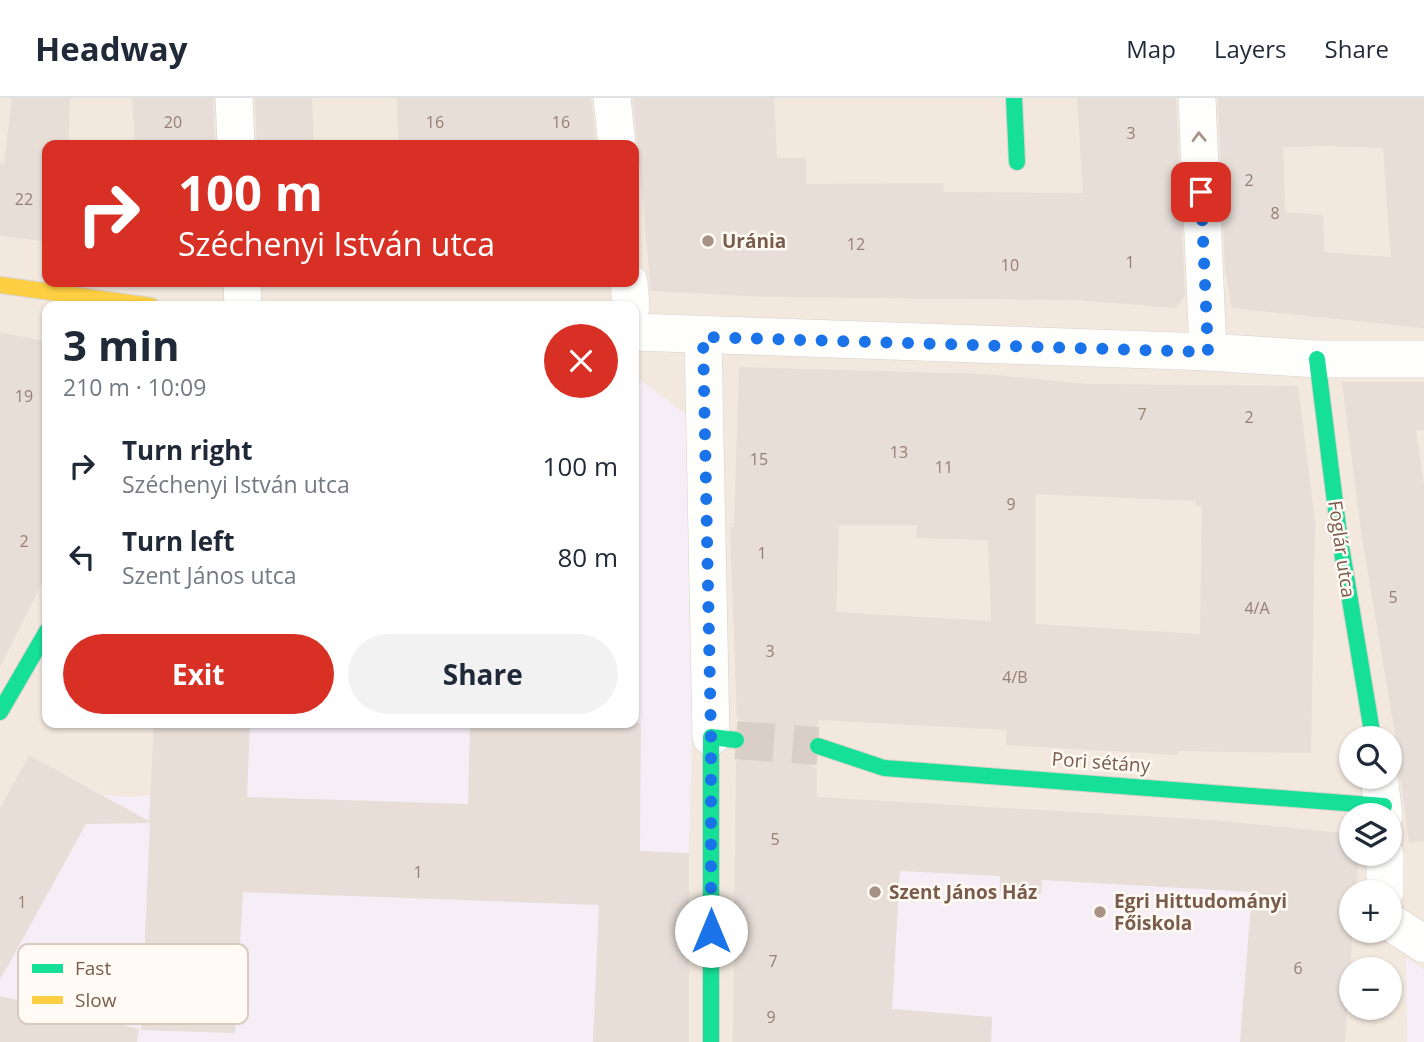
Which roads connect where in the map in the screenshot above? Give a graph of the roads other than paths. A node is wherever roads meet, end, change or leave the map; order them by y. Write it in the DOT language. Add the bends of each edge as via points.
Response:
graph roads {
  1 [pos="234,98"];
  2 [pos="612,98"];
  3 [pos="1014,98"];
  4 [pos="1197,98"];
  5 [pos="236,140"];
  6 [pos="616,140"];
  7 [pos="1017,162"];
  8 [pos="0,285"];
  9 [pos="115,301"];
  10 [pos="639,332"];
  11 [pos="703,337"];
  12 [pos="1208,352"];
  13 [pos="1317,359"];
  14 [pos="1424,359"];
  15 [pos="42,640"];
  16 [pos="0,712"];
  17 [pos="1371,726"];
  18 [pos="724,739"];
  19 [pos="818,746"];
  20 [pos="1382,800"];
  21 [pos="1402,930"];
  22 [pos="1424,944"];
  23 [pos="711,1042"];
  1 -- 5 [label="street"];
  2 -- 6 [label="street"];
  3 -- 7 [label="street"];
  12 -- 4 [label="street, one-way"];
  8 -- 9 [label="street"];
  10 -- 11 [label="street"];
  11 -- 12 [label="street"];
  11 -- 18 [label="street"];
  12 -- 13 [label="street"];
  13 -- 14 [label="street"];
  13 -- 17 [label="street, Foglár utca" via="1339,534"];
  15 -- 16 [label="street"];
  18 -- 23 [label="street"];
  19 -- 20 [label="street, Pori sétány" via="884,768"];
  21 -- 22 [label="street"];
}
